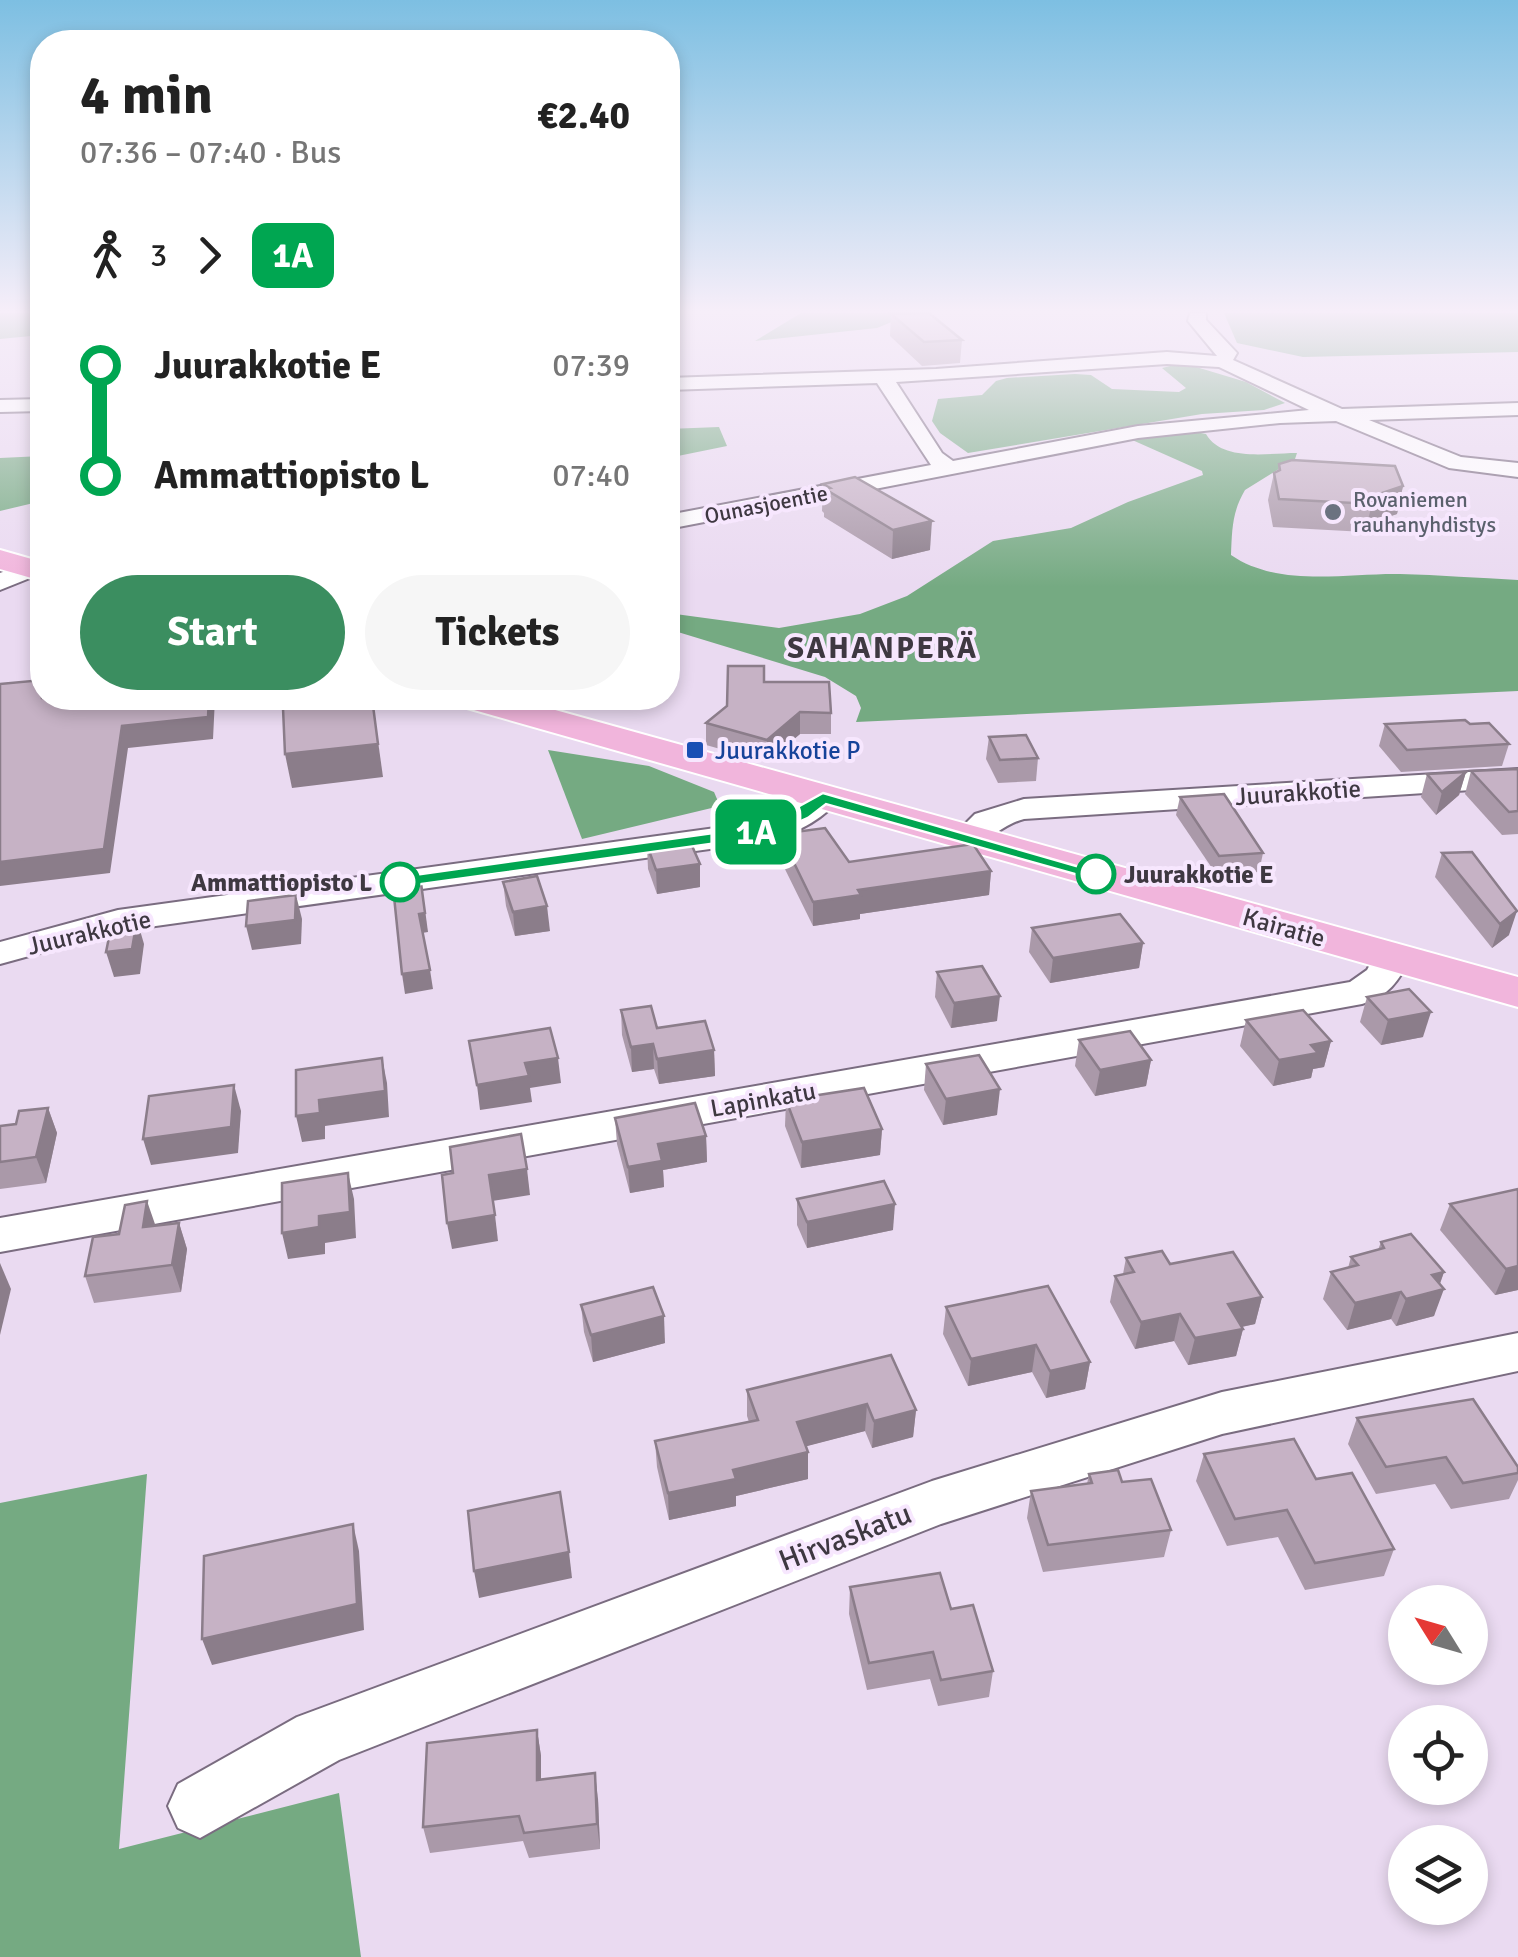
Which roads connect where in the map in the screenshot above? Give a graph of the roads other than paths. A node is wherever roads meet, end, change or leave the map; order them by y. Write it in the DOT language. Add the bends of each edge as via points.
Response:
graph roads {
  1 [pos="900,404"];
  2 [pos="1315,404"];
  3 [pos="30,405"];
  4 [pos="0,406"];
  5 [pos="1518,409"];
  6 [pos="1344,415"];
  7 [pos="949,468"];
  8 [pos="1518,470"];
  9 [pos="680,520"];
  10 [pos="0,559"];
  11 [pos="30,569"];
  12 [pos="30,573"];
  13 [pos="0,582"];
  14 [pos="515,710"];
  15 [pos="1518,778"];
  16 [pos="823,798"];
  17 [pos="968,838"];
  18 [pos="0,953"];
  19 [pos="1391,958"];
  20 [pos="1518,992"];
  21 [pos="0,1235"];
  22 [pos="1518,1352"];
  23 [pos="200,1806"];
  1 -- 7 [label="street" via="934,457"];
  2 -- 6 [label="street"];
  3 -- 4 [label="street"];
  5 -- 6 [label="street, Ounasjoentie"];
  6 -- 7 [label="street, Ounasjoentie" via="1138,432"];
  6 -- 8 [label="street" via="1458,463"];
  7 -- 9 [label="street, Ounasjoentie"];
  10 -- 11 [label="main road"];
  12 -- 13 [label="street"];
  14 -- 16 [label="main road, Kairatie"];
  15 -- 17 [label="street, Juurakkotie" via="1024,808 980,823"];
  16 -- 17 [label="main road, Kairatie"];
  16 -- 18 [label="street, Juurakkotie" via="767,831 118,921"];
  17 -- 19 [label="main road, Kairatie"];
  19 -- 20 [label="main road, Kairatie"];
  19 -- 21 [label="street, Lapinkatu" via="1383,976 1362,992"];
  22 -- 23 [label="street, Hirvaskatu" via="1222,1414 932,1504 319,1738"];
}
